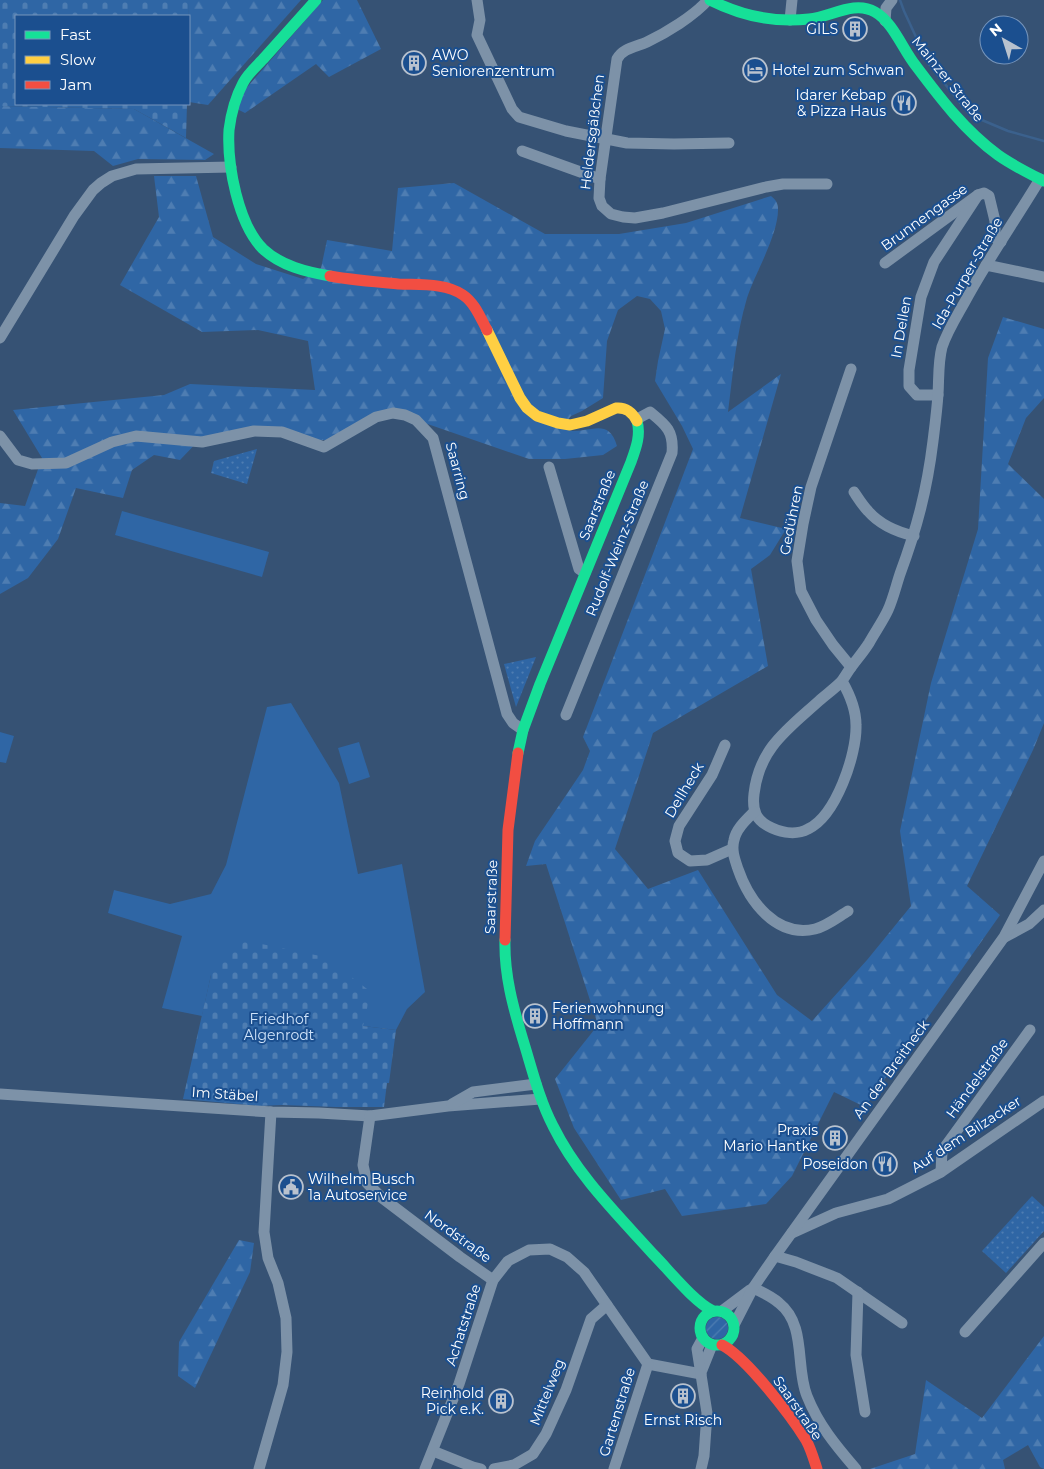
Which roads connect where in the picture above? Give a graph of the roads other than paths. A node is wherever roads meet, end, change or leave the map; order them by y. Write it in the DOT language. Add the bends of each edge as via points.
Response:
graph roads {
  1 [pos="316,0"];
  2 [pos="477,0"];
  3 [pos="709,0"];
  4 [pos="792,0"];
  5 [pos="870,0"];
  6 [pos="890,2"];
  7 [pos="850,9"];
  8 [pos="790,20"];
  9 [pos="885,21"];
  10 [pos="606,139"];
  11 [pos="729,143"];
  12 [pos="522,151"];
  13 [pos="231,167"];
  14 [pos="600,178"];
  15 [pos="1042,180"];
  16 [pos="827,184"];
  17 [pos="978,196"];
  18 [pos="1001,242"];
  19 [pos="885,263"];
  20 [pos="986,265"];
  21 [pos="1044,278"];
  22 [pos="0,338"];
  23 [pos="851,369"];
  24 [pos="938,395"];
  25 [pos="637,419"];
  26 [pos="0,436"];
  27 [pos="550,467"];
  28 [pos="854,492"];
  29 [pos="914,536"];
  30 [pos="586,573"];
  31 [pos="851,667"];
  32 [pos="842,681"];
  33 [pos="566,715"];
  34 [pos="523,730"];
  35 [pos="725,745"];
  36 [pos="754,812"];
  37 [pos="732,849"];
  38 [pos="1044,861"];
  39 [pos="1044,910"];
  40 [pos="848,911"];
  41 [pos="1004,937"];
  42 [pos="1030,1030"];
  43 [pos="536,1084"];
  44 [pos="0,1094"];
  45 [pos="541,1099"];
  46 [pos="1044,1101"];
  47 [pos="448,1106"];
  48 [pos="271,1112"];
  49 [pos="370,1116"];
  50 [pos="941,1172"];
  51 [pos="791,1233"];
  52 [pos="1044,1243"];
  53 [pos="775,1256"];
  54 [pos="493,1280"];
  55 [pos="682,1285"];
  56 [pos="753,1288"];
  57 [pos="858,1292"];
  58 [pos="607,1305"];
  59 [pos="717,1311"];
  60 [pos="702,1321"];
  61 [pos="902,1323"];
  62 [pos="734,1329"];
  63 [pos="965,1332"];
  64 [pos="712,1343"];
  65 [pos="648,1364"];
  66 [pos="749,1368"];
  67 [pos="701,1374"];
  68 [pos="865,1412"];
  69 [pos="433,1451"];
  70 [pos="260,1469"];
  71 [pos="425,1469"];
  72 [pos="481,1469"];
  73 [pos="494,1469"];
  74 [pos="614,1469"];
  75 [pos="701,1469"];
  76 [pos="817,1469"];
  77 [pos="856,1469"];
  1 -- 13 [label="street" via="259,62 237,92 230,130"];
  2 -- 10 [label="street" via="480,20 477,35 512,109 519,117"];
  3 -- 8 [label="street" via="738,12"];
  3 -- 10 [label="street, Heldersgäßchen" via="661,34 620,54 614,71"];
  4 -- 8 [label="street"];
  5 -- 7 [label="street"];
  6 -- 9 [label="street"];
  7 -- 8 [label="street" via="812,19"];
  7 -- 9 [label="street" via="869,9"];
  9 -- 15 [label="street, Mainzer Straße" via="939,95 976,137 999,156"];
  10 -- 11 [label="street" via="646,143"];
  10 -- 14 [label="street, Heldersgäßchen"];
  12 -- 14 [label="street"];
  13 -- 22 [label="street" via="136,169 101,183 74,216"];
  13 -- 25 [label="street" via="237,199 252,235 265,252 280,262 336,277 454,290 470,300 522,402 537,416 570,425 621,407 631,411"];
  14 -- 16 [label="street, Heldersgäßchen" via="602,206 611,214 635,218 766,187"];
  15 -- 18 [label="street, Ida-Purper-Straße"];
  17 -- 18 [label="street, Brunnengasse" via="989,196 995,238"];
  17 -- 19 [label="street, Brunnengasse"];
  17 -- 24 [label="street, In Dellen" via="934,262 920,297 909,386 917,395"];
  18 -- 20 [label="street, Ida-Purper-Straße"];
  20 -- 21 [label="street"];
  20 -- 24 [label="street, Ida-Purper-Straße" via="947,333 941,350"];
  23 -- 31 [label="street, Gedühren" via="811,487 797,561 801,591 816,620"];
  24 -- 29 [label="street, Ida-Purper-Straße" via="930,467"];
  25 -- 30 [label="street, Saarstraße" via="640,430 638,444"];
  25 -- 33 [label="street, Rudolf-Weinz-Straße" via="650,412 662,422 670,430 672,453"];
  26 -- 34 [label="street, Saarring" via="18,460 32,464 58,463 136,436 202,442 254,431 282,432 324,447 376,417 393,412 416,420 433,438 507,714"];
  27 -- 30 [label="street" via="579,569"];
  28 -- 29 [label="street" via="868,512 888,527"];
  29 -- 31 [label="street, Ida-Purper-Straße" via="887,611"];
  30 -- 34 [label="street, Saarstraße"];
  31 -- 32 [label="street, Ida-Purper-Straße"];
  32 -- 36 [label="street, Ida-Purper-Straße" via="766,753 755,782"];
  32 -- 36 [label="street" via="854,707 856,738 850,763 829,810 809,829 788,833 768,827"];
  34 -- 43 [label="street, Saarstraße" via="508,830 504,959 513,1007"];
  35 -- 37 [label="street, Dellheck" via="712,775 679,826 675,842 678,853 690,861 707,860"];
  36 -- 37 [label="street" via="740,827"];
  37 -- 40 [label="street" via="740,877 749,893 758,907 776,923 791,929 814,929"];
  38 -- 41 [label="street, An der Breitheck"];
  39 -- 41 [label="street" via="1029,924"];
  41 -- 51 [label="street, An der Breitheck"];
  42 -- 50 [label="street, Händelstraße" via="942,1151"];
  43 -- 45 [label="street, Saarstraße"];
  43 -- 47 [label="street, Im Stäbel" via="473,1092"];
  44 -- 48 [label="street, Im Stäbel"];
  45 -- 47 [label="street, Im Stäbel"];
  45 -- 55 [label="street, Saarstraße" via="552,1126 589,1183"];
  46 -- 50 [label="street, Auf dem Bilzacker"];
  47 -- 49 [label="street, Im Stäbel"];
  48 -- 49 [label="street, Im Stäbel"];
  48 -- 70 [label="street" via="264,1232 268,1258 286,1318 287,1352 283,1385"];
  49 -- 54 [label="street, Nordstraße" via="363,1165 367,1183 381,1197"];
  50 -- 51 [label="street, Auf dem Bilzacker" via="888,1199 836,1214"];
  51 -- 53 [label="street, An der Breitheck"];
  52 -- 63 [label="street"];
  53 -- 56 [label="street, An der Breitheck"];
  53 -- 57 [label="street" via="838,1278"];
  54 -- 58 [label="street, Achatstraße" via="508,1261 522,1253 550,1249 567,1256 584,1272"];
  54 -- 69 [label="street, Achatstraße"];
  55 -- 59 [label="street, Saarstraße" via="707,1308"];
  55 -- 60 [label="street, Saarstraße"];
  56 -- 59 [label="street, An der Breitheck"];
  56 -- 62 [label="street, An der Breitheck"];
  56 -- 77 [label="street" via="781,1304 791,1317 806,1395 832,1440"];
  57 -- 61 [label="street"];
  57 -- 68 [label="street" via="856,1355"];
  58 -- 65 [label="street, Achatstraße"];
  58 -- 73 [label="street, Mittelweg" via="591,1319 566,1390 533,1454 514,1465"];
  59 -- 60 [label="street" via="706,1315"];
  59 -- 62 [label="street" via="730,1316"];
  60 -- 64 [label="street" via="700,1329"];
  62 -- 64 [label="street" via="729,1341"];
  62 -- 66 [label="street, Saarstraße" via="735,1342"];
  64 -- 66 [label="street, Saarstraße" via="728,1348"];
  64 -- 67 [label="street" via="697,1349"];
  65 -- 67 [label="street"];
  65 -- 74 [label="street, Gartenstraße"];
  66 -- 76 [label="street, Saarstraße" via="807,1442"];
  67 -- 75 [label="street" via="707,1413"];
  69 -- 71 [label="street, Achatstraße"];
  69 -- 72 [label="street"];
}
